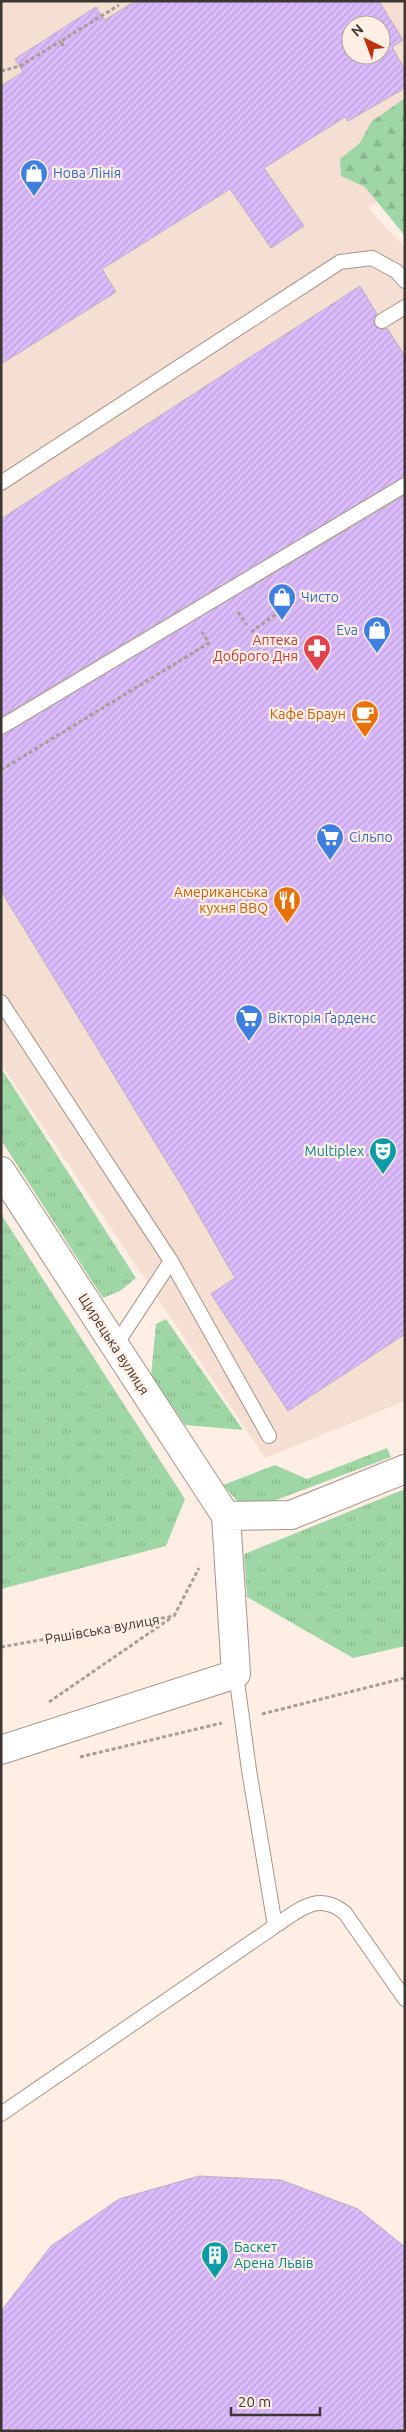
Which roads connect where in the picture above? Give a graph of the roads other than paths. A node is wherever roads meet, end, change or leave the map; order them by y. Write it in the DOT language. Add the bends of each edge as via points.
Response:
graph roads {
  1 [pos="405,281"];
  2 [pos="405,307"];
  3 [pos="382,321"];
  4 [pos="1,483"];
  5 [pos="405,484"];
  6 [pos="1,727"];
  7 [pos="1,1002"];
  8 [pos="1,1172"];
  9 [pos="171,1261"];
  10 [pos="115,1346"];
  11 [pos="269,1436"];
  12 [pos="405,1469"];
  13 [pos="226,1516"];
  14 [pos="236,1674"];
  15 [pos="1,1750"];
  16 [pos="275,1926"];
  17 [pos="405,1999"];
  18 [pos="1,2114"];
  1 -- 4 [label="lane" via="396,271 372,258 340,262"];
  2 -- 3 [label="lane"];
  5 -- 6 [label="lane"];
  7 -- 9 [label="lane"];
  8 -- 10 [label="street, Щирецька вулиця"];
  9 -- 10 [label="lane"];
  9 -- 11 [label="lane"];
  10 -- 13 [label="street, Щирецька вулиця"];
  12 -- 13 [label="street" via="291,1514"];
  13 -- 14 [label="street"];
  14 -- 15 [label="street"];
  14 -- 16 [label="lane"];
  16 -- 17 [label="lane" via="304,1907 320,1902 334,1904 345,1913"];
  16 -- 18 [label="lane"];
}
